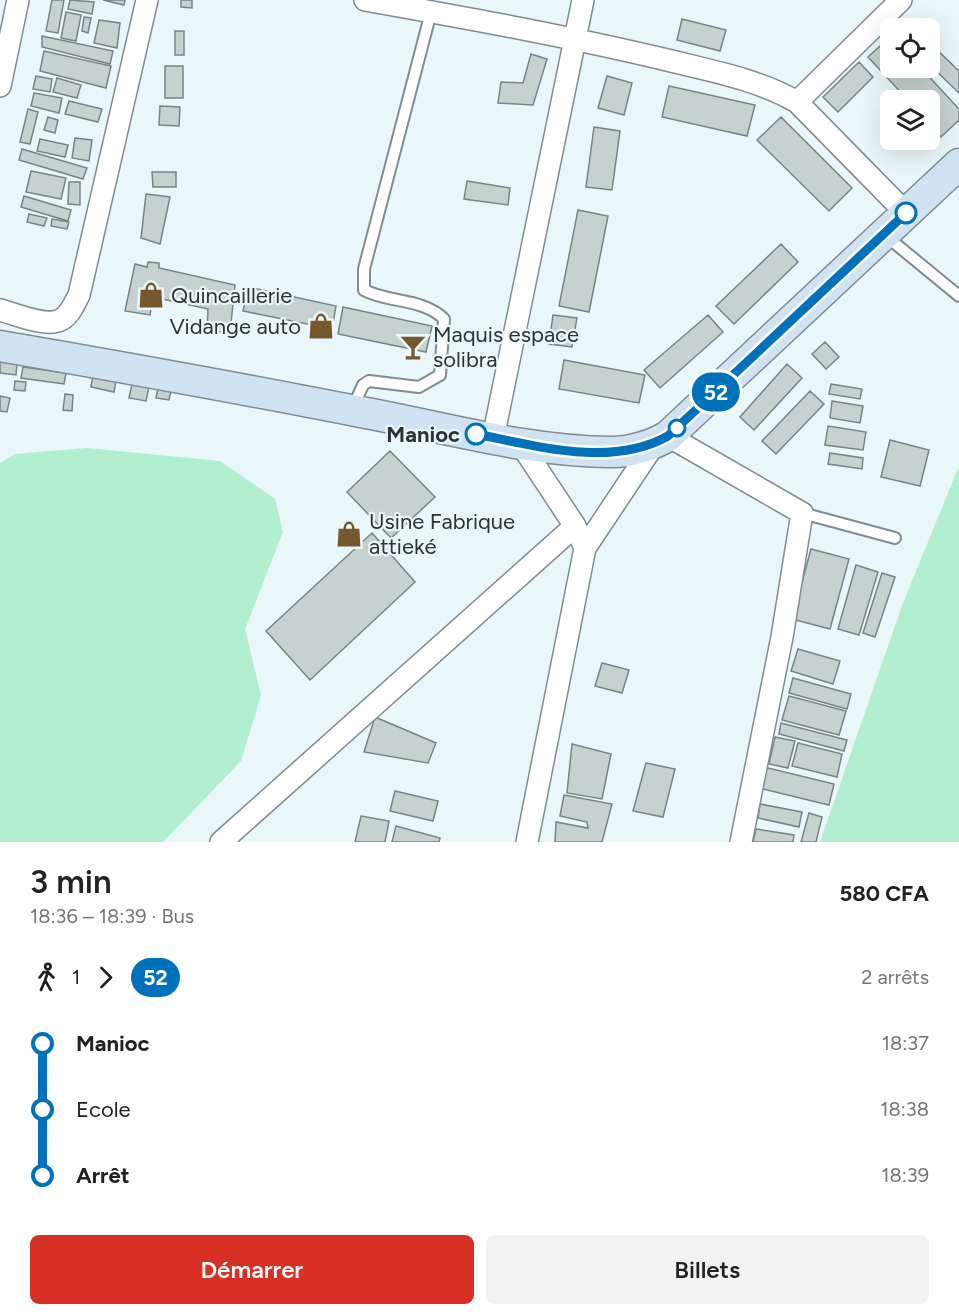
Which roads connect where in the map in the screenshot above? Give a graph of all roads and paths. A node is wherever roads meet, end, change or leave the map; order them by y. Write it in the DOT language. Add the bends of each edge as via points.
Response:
graph roads {
  1 [pos="18,0"];
  2 [pos="147,0"];
  3 [pos="365,0"];
  4 [pos="583,0"];
  5 [pos="902,0"];
  6 [pos="431,12"];
  7 [pos="576,38"];
  8 [pos="0,86"];
  9 [pos="797,102"];
  10 [pos="959,164"];
  11 [pos="906,213"];
  12 [pos="883,234"];
  13 [pos="959,296"];
  14 [pos="0,310"];
  15 [pos="0,346"];
  16 [pos="352,410"];
  17 [pos="507,440"];
  18 [pos="662,440"];
  19 [pos="802,513"];
  20 [pos="576,526"];
  21 [pos="895,538"];
  22 [pos="585,548"];
  23 [pos="221,842"];
  24 [pos="526,842"];
  25 [pos="741,842"];
  1 -- 8 [label="street"];
  2 -- 14 [label="street" via="79,295 68,314 58,321"];
  3 -- 6 [label="street"];
  4 -- 7 [label="street"];
  5 -- 9 [label="street"];
  6 -- 7 [label="street"];
  6 -- 16 [label="lane" via="364,268 364,290 376,297 402,300 437,312 444,319 440,375 419,387 369,381 363,385"];
  7 -- 9 [label="street" via="744,79"];
  7 -- 17 [label="street"];
  9 -- 11 [label="street"];
  10 -- 11 [label="street"];
  11 -- 12 [label="street"];
  12 -- 13 [label="lane"];
  12 -- 18 [label="street"];
  15 -- 16 [label="street"];
  16 -- 17 [label="street"];
  17 -- 18 [label="street" via="586,452 616,452"];
  17 -- 20 [label="street"];
  18 -- 19 [label="street"];
  18 -- 22 [label="street"];
  19 -- 21 [label="lane"];
  19 -- 25 [label="street"];
  20 -- 22 [label="street"];
  20 -- 23 [label="street"];
  22 -- 24 [label="street"];
}
